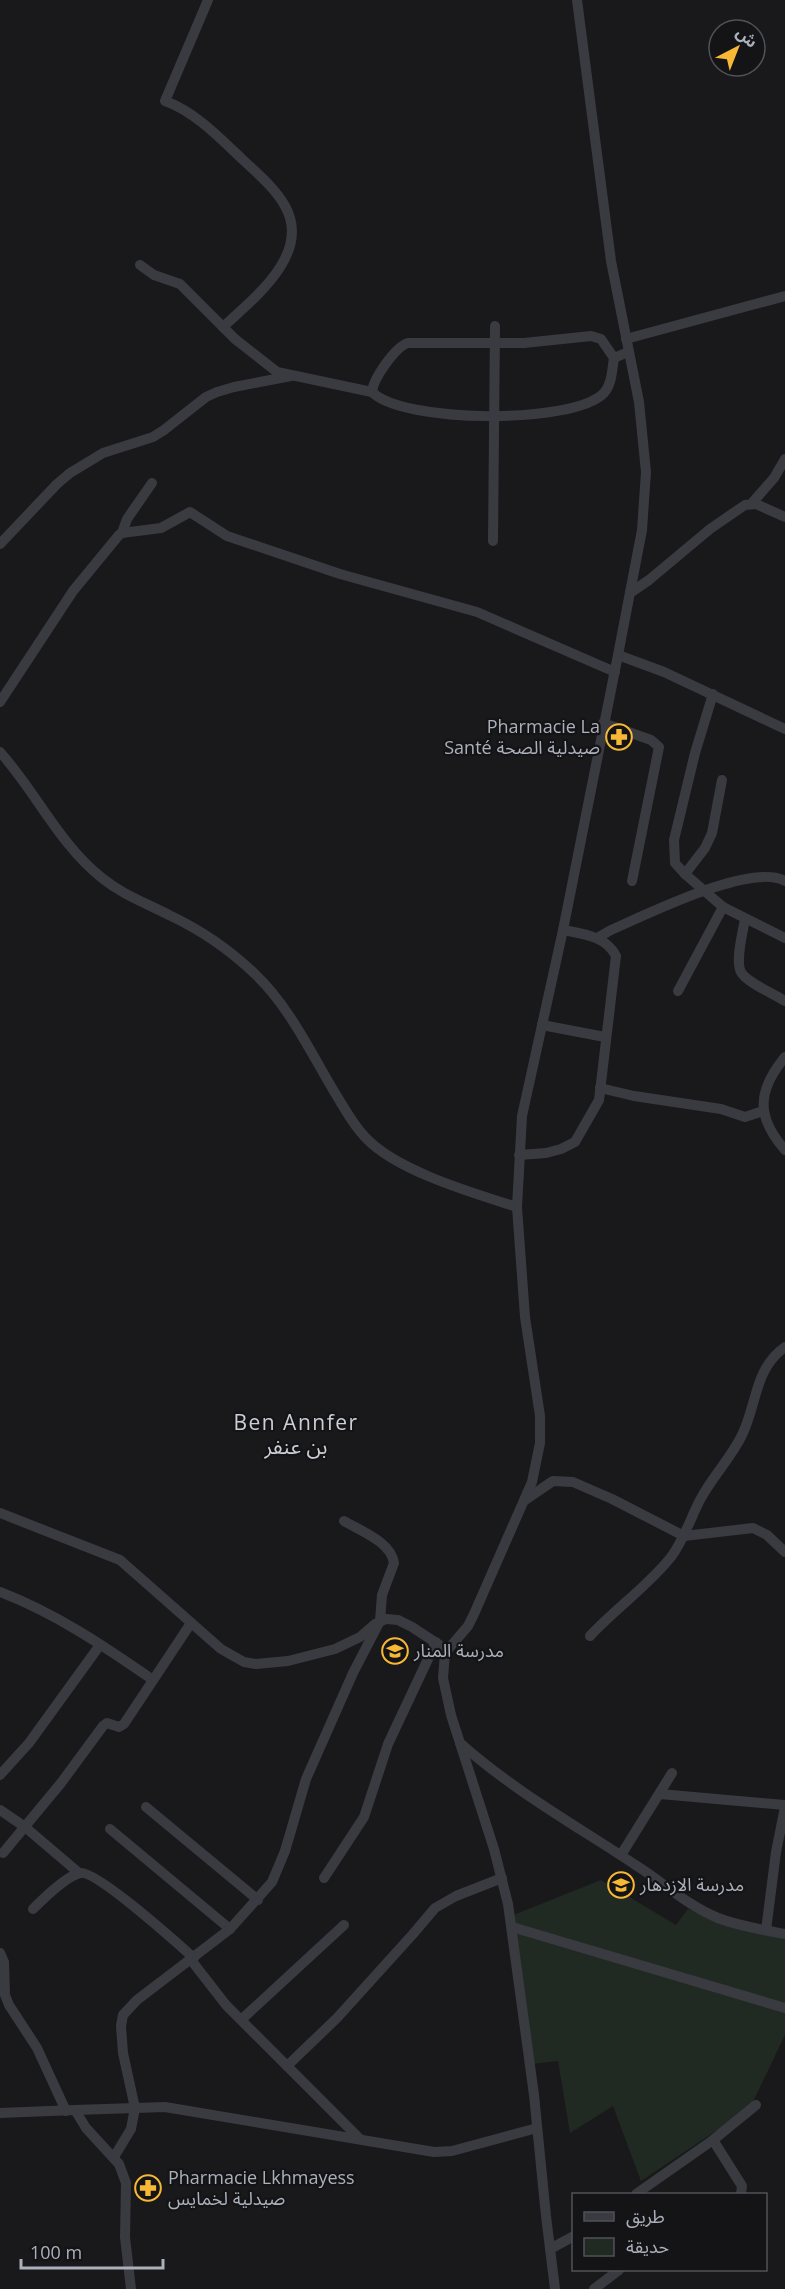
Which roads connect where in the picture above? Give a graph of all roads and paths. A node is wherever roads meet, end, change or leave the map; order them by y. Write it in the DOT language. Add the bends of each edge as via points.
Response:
graph roads {
  1 [pos="208,0"];
  2 [pos="577,0"];
  3 [pos="140,265"];
  4 [pos="785,296"];
  5 [pos="495,326"];
  6 [pos="224,327"];
  7 [pos="626,339"];
  8 [pos="496,343"];
  9 [pos="628,352"];
  10 [pos="614,358"];
  11 [pos="291,376"];
  12 [pos="372,392"];
  13 [pos="495,417"];
  14 [pos="785,459"];
  15 [pos="152,483"];
  16 [pos="752,503"];
  17 [pos="785,517"];
  18 [pos="122,533"];
  19 [pos="493,541"];
  20 [pos="0,544"];
  21 [pos="630,592"];
  22 [pos="618,655"];
  23 [pos="615,672"];
  24 [pos="713,694"];
  25 [pos="0,702"];
  26 [pos="603,723"];
  27 [pos="785,729"];
  28 [pos="0,752"];
  29 [pos="722,780"];
  30 [pos="685,874"];
  31 [pos="632,881"];
  32 [pos="785,881"];
  33 [pos="703,890"];
  34 [pos="723,907"];
  35 [pos="745,919"];
  36 [pos="563,930"];
  37 [pos="597,938"];
  38 [pos="785,938"];
  39 [pos="678,991"];
  40 [pos="785,1001"];
  41 [pos="543,1025"];
  42 [pos="605,1037"];
  43 [pos="785,1057"];
  44 [pos="600,1088"];
  45 [pos="763,1111"];
  46 [pos="785,1150"];
  47 [pos="519,1155"];
  48 [pos="517,1207"];
  49 [pos="785,1347"];
  50 [pos="524,1501"];
  51 [pos="3,1515"];
  52 [pos="344,1521"];
  53 [pos="684,1536"];
  54 [pos="785,1552"];
  55 [pos="0,1592"];
  56 [pos="380,1621"];
  57 [pos="191,1623"];
  58 [pos="590,1636"];
  59 [pos="436,1642"];
  60 [pos="100,1645"];
  61 [pos="447,1650"];
  62 [pos="153,1680"];
  63 [pos="459,1742"];
  64 [pos="672,1773"];
  65 [pos="0,1775"];
  66 [pos="660,1794"];
  67 [pos="785,1806"];
  68 [pos="146,1807"];
  69 [pos="0,1810"];
  70 [pos="25,1827"];
  71 [pos="110,1829"];
  72 [pos="3,1853"];
  73 [pos="621,1855"];
  74 [pos="79,1873"];
  75 [pos="324,1878"];
  76 [pos="502,1878"];
  77 [pos="258,1900"];
  78 [pos="33,1909"];
  79 [pos="344,1926"];
  80 [pos="512,1927"];
  81 [pos="230,1929"];
  82 [pos="766,1930"];
  83 [pos="785,1934"];
  84 [pos="0,1953"];
  85 [pos="192,1959"];
  86 [pos="785,2008"];
  87 [pos="242,2019"];
  88 [pos="287,2066"];
  89 [pos="756,2105"];
  90 [pos="135,2108"];
  91 [pos="71,2110"];
  92 [pos="0,2114"];
  93 [pos="537,2128"];
  94 [pos="361,2139"];
  95 [pos="713,2140"];
  96 [pos="114,2157"];
  97 [pos="637,2193"];
  98 [pos="741,2193"];
  99 [pos="572,2237"];
  100 [pos="550,2249"];
  101 [pos="618,2271"];
  102 [pos="131,2289"];
  103 [pos="555,2289"];
  104 [pos="594,2289"];
  1 -- 6 [label="street" via="165,101 180,107 214,133 272,188 286,207 291,231 290,248 280,269"];
  2 -- 7 [label="street" via="611,261"];
  3 -- 6 [label="street" via="154,275 180,284"];
  4 -- 7 [label="street"];
  5 -- 8 [label="street"];
  6 -- 11 [label="street" via="267,366"];
  7 -- 9 [label="street"];
  8 -- 10 [label="street" via="597,337"];
  8 -- 12 [label="street" via="404,344 380,373"];
  8 -- 13 [label="street"];
  9 -- 10 [label="street"];
  9 -- 21 [label="street" via="643,430 646,472 642,530"];
  10 -- 13 [label="street" via="608,386 597,398 561,411"];
  11 -- 12 [label="street"];
  11 -- 20 [label="street" via="217,392 165,430 103,453 57,484"];
  12 -- 13 [label="street" via="412,408"];
  13 -- 19 [label="street"];
  14 -- 16 [label="street"];
  15 -- 18 [label="street"];
  16 -- 17 [label="street"];
  16 -- 21 [label="street" via="731,513"];
  18 -- 23 [label="street" via="160,528 192,513 227,536 340,574 477,612"];
  18 -- 25 [label="street" via="74,591"];
  21 -- 22 [label="street"];
  22 -- 23 [label="street"];
  22 -- 24 [label="street"];
  23 -- 26 [label="street"];
  24 -- 27 [label="street"];
  24 -- 30 [label="street" via="674,840 675,863"];
  26 -- 31 [label="street" via="651,740 659,747"];
  26 -- 36 [label="street"];
  28 -- 48 [label="street" via="68,843 101,877 129,897 209,937 258,977 278,1001 352,1121 376,1148 410,1168"];
  29 -- 30 [label="street" via="712,833"];
  30 -- 33 [label="street"];
  32 -- 33 [label="street" via="758,877"];
  33 -- 34 [label="street"];
  33 -- 37 [label="street"];
  34 -- 35 [label="street"];
  34 -- 39 [label="street"];
  35 -- 38 [label="street"];
  35 -- 40 [label="street" via="740,971"];
  36 -- 37 [label="street"];
  36 -- 41 [label="street"];
  37 -- 42 [label="street" via="612,948 616,956"];
  41 -- 42 [label="street"];
  41 -- 47 [label="street" via="522,1116"];
  42 -- 44 [label="street"];
  43 -- 45 [label="street" via="765,1091"];
  44 -- 45 [label="street" via="721,1109 745,1117"];
  44 -- 47 [label="street" via="599,1100 575,1142 546,1153"];
  45 -- 46 [label="street" via="765,1122"];
  47 -- 48 [label="street"];
  48 -- 50 [label="street" via="525,1317 540,1416 537,1462"];
  49 -- 53 [label="street" via="765,1369 742,1435 700,1499"];
  50 -- 53 [label="street" via="553,1481 573,1482"];
  50 -- 61 [label="street" via="468,1626"];
  51 -- 57 [label="street" via="120,1560"];
  52 -- 56 [label="street" via="385,1546 393,1558 382,1595"];
  53 -- 54 [label="street" via="753,1528"];
  53 -- 58 [label="street" via="665,1564"];
  55 -- 60 [label="street" via="52,1616"];
  56 -- 57 [label="street" via="336,1649 256,1664 234,1658"];
  56 -- 59 [label="street" via="398,1620"];
  56 -- 77 [label="street" via="306,1779 281,1865"];
  57 -- 62 [label="street"];
  59 -- 61 [label="street"];
  59 -- 75 [label="street" via="388,1744 364,1816"];
  60 -- 62 [label="street"];
  60 -- 65 [label="street" via="29,1743"];
  61 -- 63 [label="street" via="443,1678"];
  62 -- 70 [label="street" via="123,1726 108,1722 103,1725"];
  63 -- 73 [label="street" via="520,1790"];
  63 -- 76 [label="street"];
  64 -- 66 [label="street"];
  66 -- 67 [label="street"];
  66 -- 73 [label="street"];
  67 -- 82 [label="street"];
  68 -- 77 [label="street"];
  69 -- 70 [label="street"];
  70 -- 72 [label="street"];
  70 -- 74 [label="street"];
  71 -- 81 [label="street"];
  73 -- 82 [label="street" via="717,1918"];
  74 -- 78 [label="street"];
  74 -- 85 [label="street" via="92,1876 117,1893"];
  76 -- 80 [label="street"];
  76 -- 88 [label="street" via="435,1908 337,2018"];
  77 -- 81 [label="street"];
  79 -- 87 [label="street"];
  80 -- 86 [label="street"];
  80 -- 93 [label="street"];
  81 -- 85 [label="street"];
  82 -- 83 [label="street"];
  84 -- 91 [label="street" via="9,2005"];
  85 -- 87 [label="street" via="220,2000"];
  85 -- 90 [label="street" via="136,2000 123,2015 123,2053"];
  87 -- 88 [label="street"];
  88 -- 94 [label="street"];
  89 -- 95 [label="street"];
  90 -- 91 [label="street"];
  90 -- 94 [label="street" via="205,2112"];
  90 -- 96 [label="street" via="131,2129"];
  91 -- 92 [label="street"];
  91 -- 96 [label="street"];
  93 -- 94 [label="street" via="453,2151 434,2152"];
  93 -- 100 [label="street"];
  95 -- 97 [label="street"];
  95 -- 98 [label="street" via="742,2186"];
  96 -- 102 [label="street" via="126,2183 125,2237"];
  99 -- 100 [label="street"];
  100 -- 103 [label="street"];
  101 -- 104 [label="street"];
}
